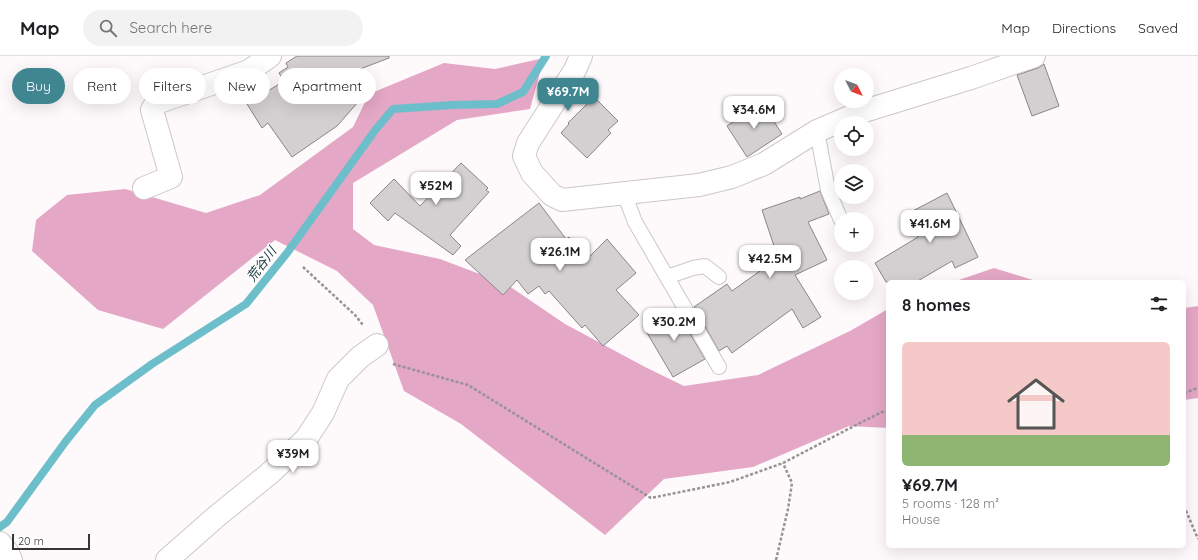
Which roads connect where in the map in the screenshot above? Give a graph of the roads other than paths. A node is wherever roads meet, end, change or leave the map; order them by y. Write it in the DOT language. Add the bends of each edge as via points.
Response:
graph roads {
  1 [pos="270,56"];
  2 [pos="581,56"];
  3 [pos="1034,56"];
  4 [pos="817,131"];
  5 [pos="144,188"];
  6 [pos="624,193"];
  7 [pos="838,212"];
  8 [pos="667,277"];
  9 [pos="719,277"];
  10 [pos="377,345"];
  11 [pos="719,367"];
  12 [pos="0,543"];
  13 [pos="11,560"];
  14 [pos="167,560"];
  1 -- 5 [label="street" via="249,71 156,103 152,110 171,177"];
  2 -- 6 [label="street" via="576,70 528,144 524,156 532,173 552,195 562,200"];
  3 -- 4 [label="street" via="861,112"];
  4 -- 6 [label="street" via="764,164 732,177 699,185"];
  4 -- 7 [label="lane" via="828,190"];
  6 -- 8 [label="lane" via="636,222"];
  8 -- 9 [label="lane" via="705,266"];
  8 -- 11 [label="lane"];
  10 -- 14 [label="street" via="338,378 323,414 306,439 269,474"];
  12 -- 13 [label="street"];
}
